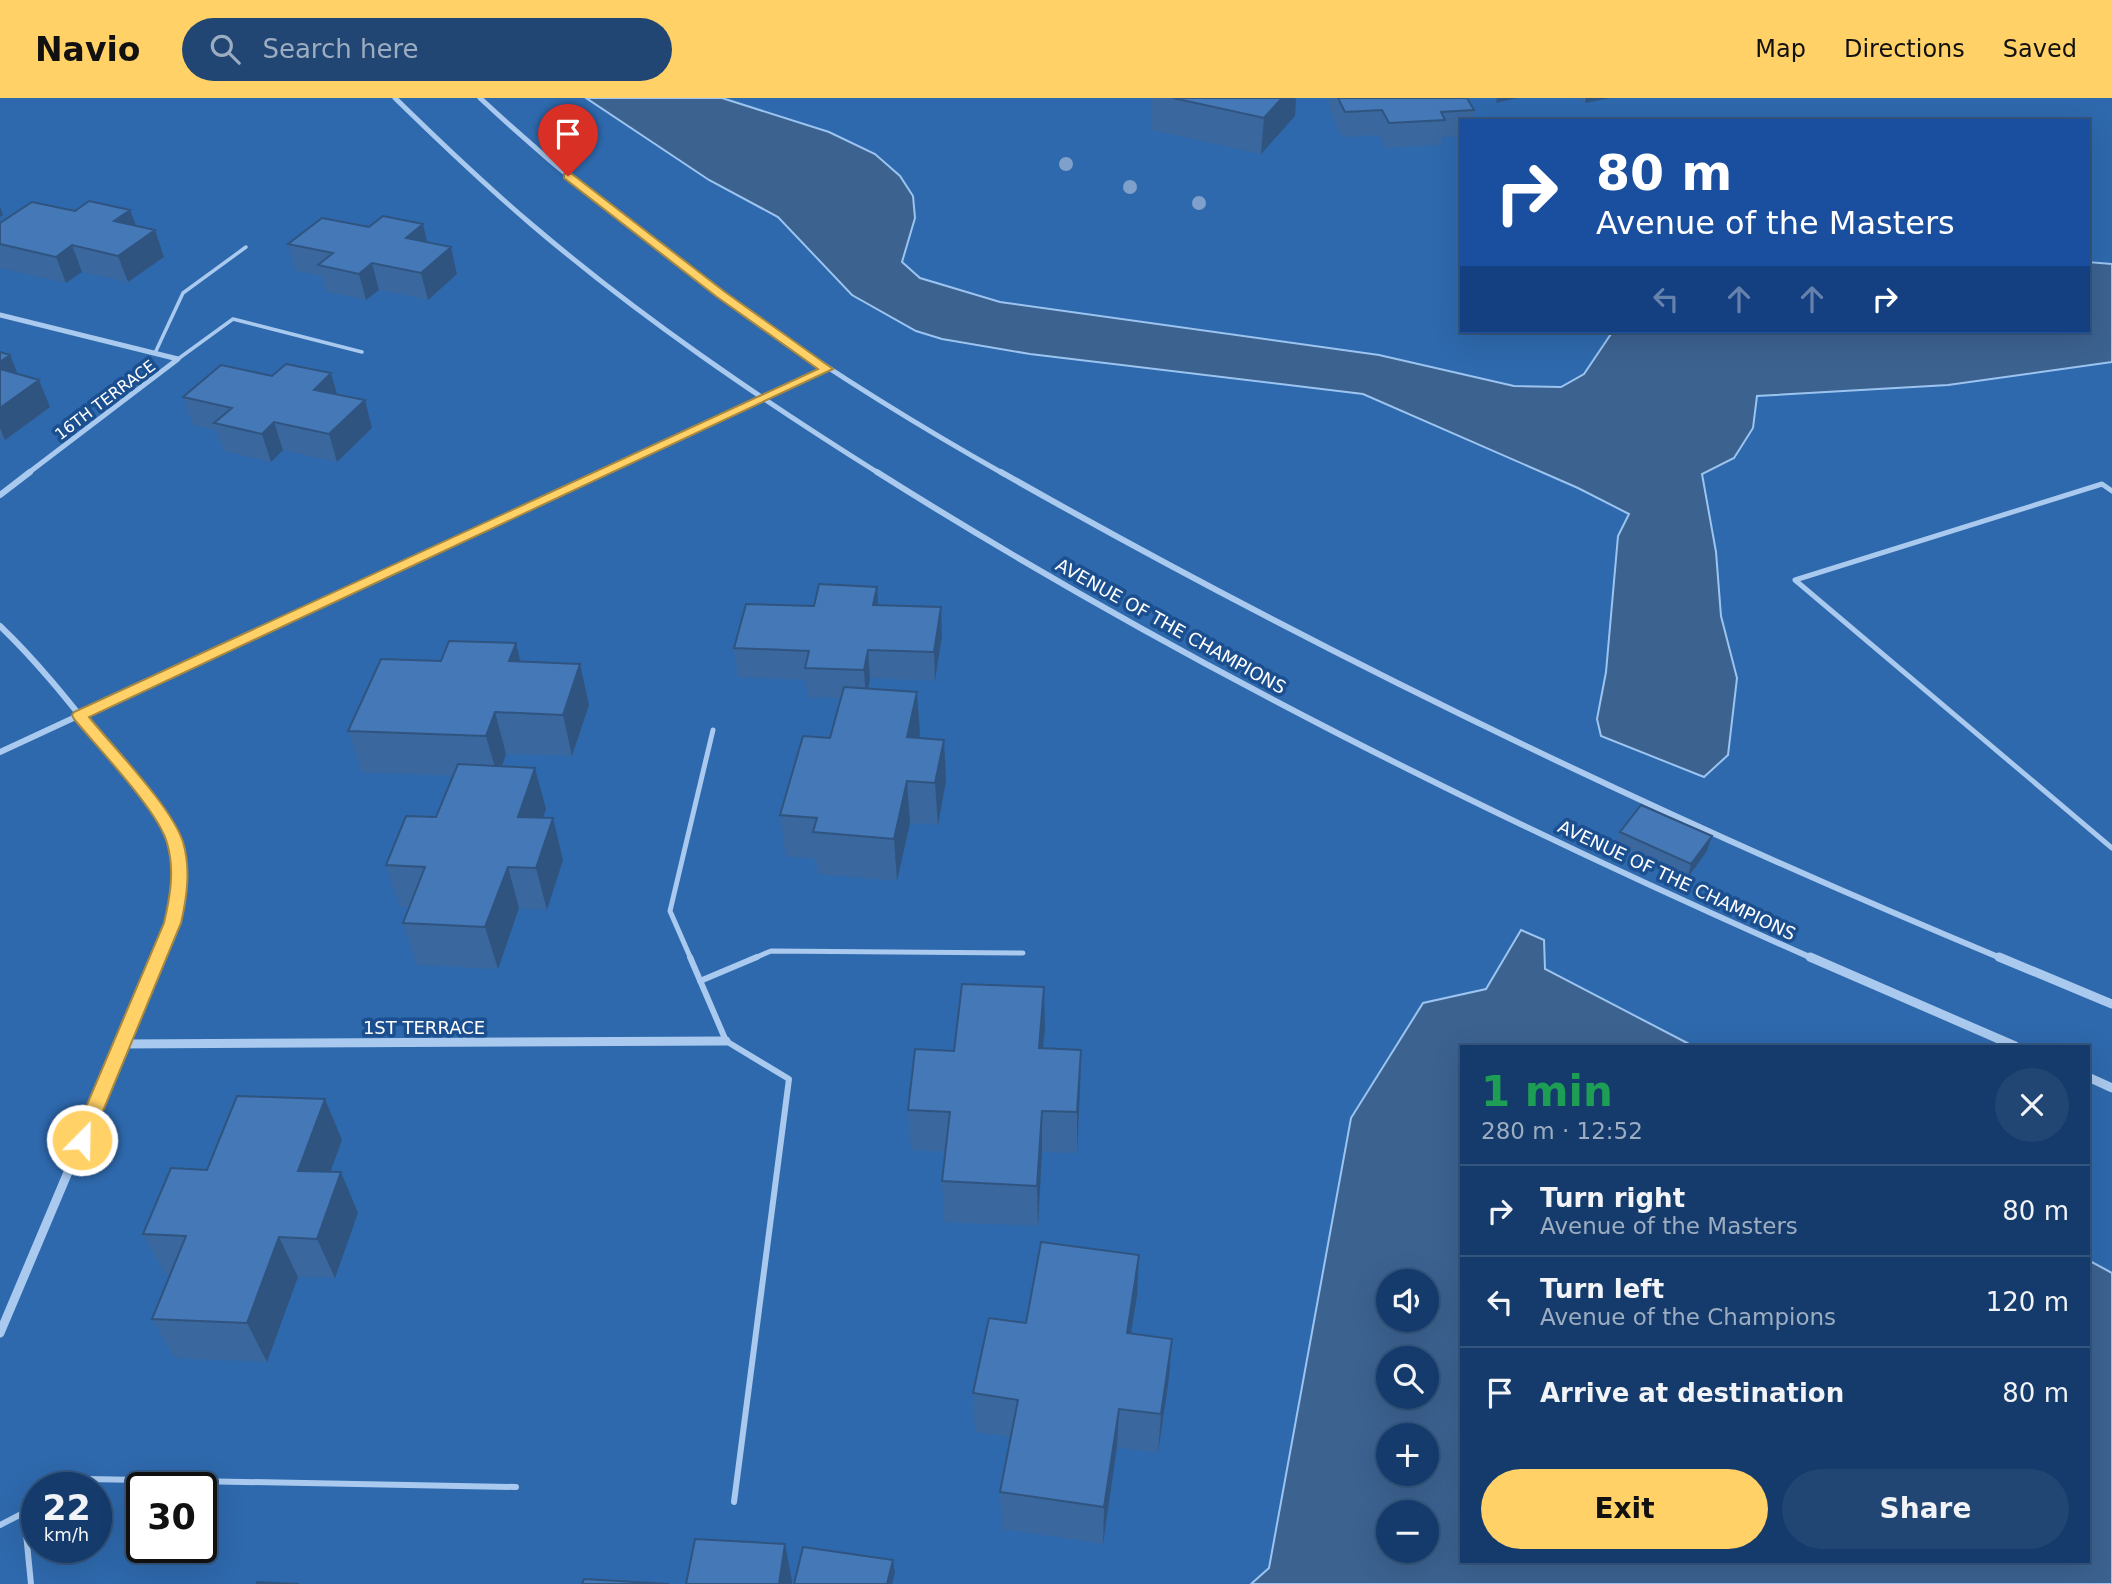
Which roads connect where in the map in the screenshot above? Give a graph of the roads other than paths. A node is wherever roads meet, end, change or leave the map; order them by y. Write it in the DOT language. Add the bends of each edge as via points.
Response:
graph roads {
  1 [pos="395,98"];
  2 [pos="480,98"];
  3 [pos="246,247"];
  4 [pos="0,315"];
  5 [pos="362,352"];
  6 [pos="155,353"];
  7 [pos="178,359"];
  8 [pos="827,369"];
  9 [pos="763,398"];
  10 [pos="2112,491"];
  11 [pos="0,495"];
  12 [pos="0,626"];
  13 [pos="79,715"];
  14 [pos="713,730"];
  15 [pos="0,752"];
  16 [pos="2112,848"];
  17 [pos="1023,953"];
  18 [pos="700,981"];
  19 [pos="2112,1004"];
  20 [pos="726,1041"];
  21 [pos="122,1044"];
  22 [pos="2013,1045"];
  23 [pos="2090,1078"];
  24 [pos="2112,1088"];
  25 [pos="0,1333"];
  26 [pos="112,1479"];
  27 [pos="516,1487"];
  28 [pos="734,1502"];
  29 [pos="21,1514"];
  30 [pos="0,1525"];
  31 [pos="29,1563"];
  32 [pos="31,1584"];
  1 -- 9 [label="street, AVENUE OF THE CHAMPIONS" via="444,149 531,225 645,317"];
  2 -- 8 [label="street" via="604,206"];
  3 -- 6 [label="lane" via="183,293"];
  4 -- 6 [label="street, 16TH TERRACE"];
  5 -- 7 [label="lane" via="233,319"];
  6 -- 7 [label="street, 16TH TERRACE"];
  7 -- 11 [label="street, 16TH TERRACE"];
  8 -- 9 [label="street"];
  8 -- 19 [label="street" via="1174,571 1385,680 1629,797"];
  9 -- 13 [label="street"];
  9 -- 22 [label="street, AVENUE OF THE CHAMPIONS" via="873,471 1091,602 1301,715 1545,837"];
  10 -- 16 [label="lane" via="2102,484 1795,580"];
  12 -- 13 [label="street"];
  13 -- 15 [label="street"];
  13 -- 21 [label="street" via="165,820 179,868 173,923"];
  14 -- 18 [label="lane" via="670,911"];
  17 -- 18 [label="lane" via="771,951"];
  18 -- 20 [label="lane"];
  20 -- 21 [label="street, 1ST TERRACE"];
  20 -- 28 [label="lane" via="789,1079"];
  21 -- 25 [label="street"];
  23 -- 24 [label="street"];
  26 -- 27 [label="lane"];
  29 -- 30 [label="lane"];
  31 -- 32 [label="lane"];
}
